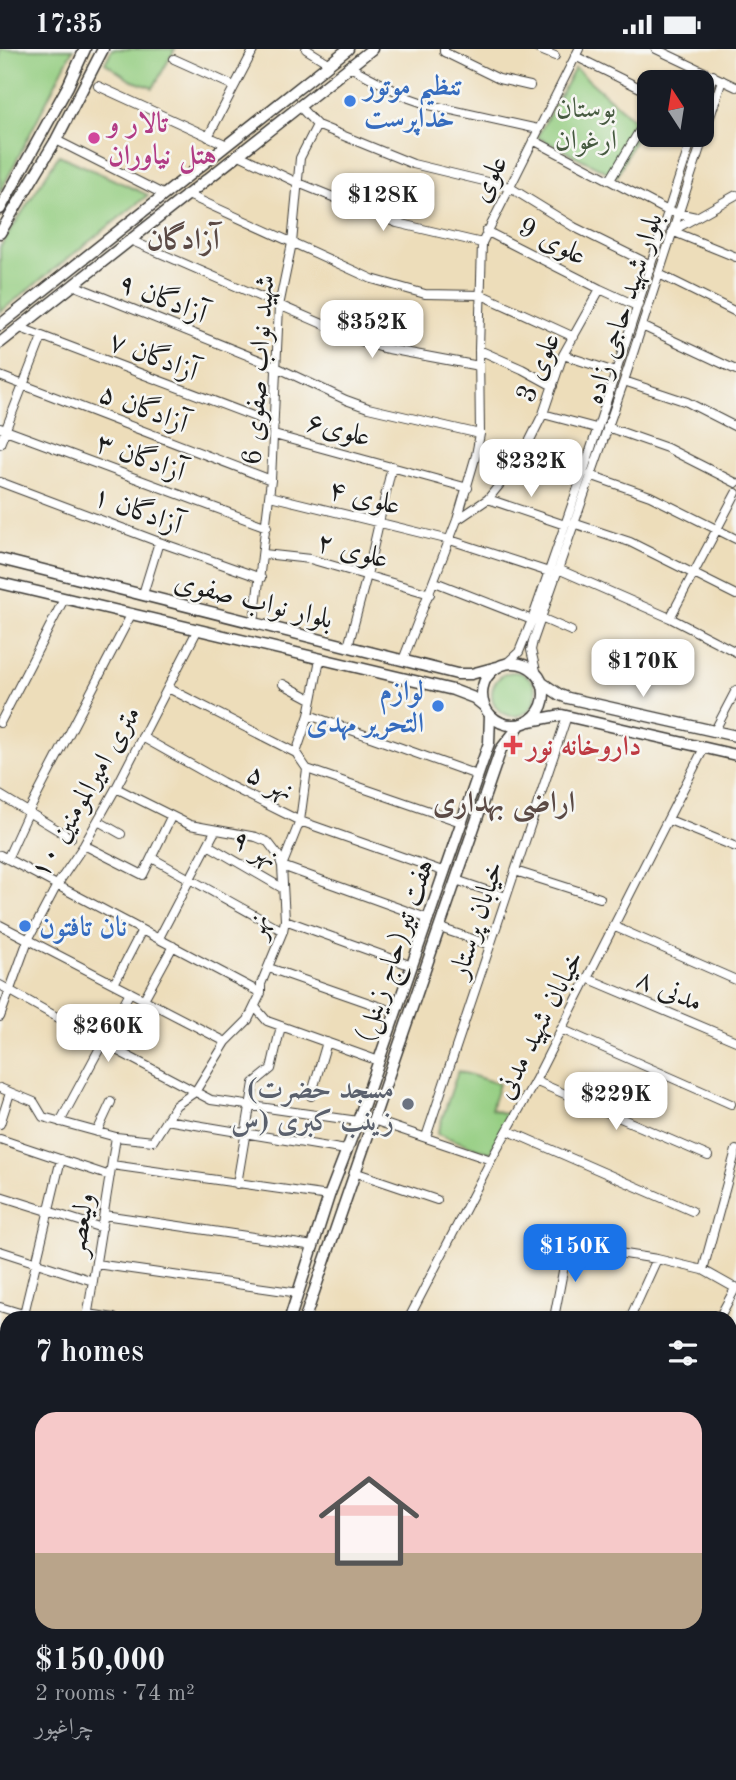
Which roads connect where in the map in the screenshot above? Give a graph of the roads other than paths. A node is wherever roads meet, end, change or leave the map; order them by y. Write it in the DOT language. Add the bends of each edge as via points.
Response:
graph roads {
  1 [pos="85,49"];
  2 [pos="103,49"];
  3 [pos="254,49"];
  4 [pos="306,49"];
  5 [pos="348,49"];
  6 [pos="372,49"];
  7 [pos="444,49"];
  8 [pos="538,49"];
  9 [pos="656,49"];
  10 [pos="577,53"];
  11 [pos="555,57"];
  12 [pos="174,59"];
  13 [pos="330,64"];
  14 [pos="351,67"];
  15 [pos="702,70"];
  16 [pos="714,76"];
  17 [pos="722,80"];
  18 [pos="98,86"];
  19 [pos="234,86"];
  20 [pos="530,86"];
  21 [pos="637,86"];
  22 [pos="736,86"];
  23 [pos="300,107"];
  24 [pos="317,124"];
  25 [pos="538,129"];
  26 [pos="637,133"];
  27 [pos="208,137"];
  28 [pos="56,140"];
  29 [pos="533,140"];
  30 [pos="227,145"];
  31 [pos="689,147"];
  32 [pos="237,154"];
  33 [pos="610,180"];
  34 [pos="296,182"];
  35 [pos="509,187"];
  36 [pos="163,194"];
  37 [pos="186,194"];
  38 [pos="736,195"];
  39 [pos="0,209"];
  40 [pos="668,211"];
  41 [pos="678,214"];
  42 [pos="696,217"];
  43 [pos="486,231"];
  44 [pos="672,231"];
  45 [pos="0,233"];
  46 [pos="130,240"];
  47 [pos="292,243"];
  48 [pos="482,243"];
  49 [pos="736,257"];
  50 [pos="651,265"];
  51 [pos="659,274"];
  52 [pos="73,285"];
  53 [pos="600,289"];
  54 [pos="482,295"];
  55 [pos="279,306"];
  56 [pos="637,306"];
  57 [pos="736,312"];
  58 [pos="1,323"];
  59 [pos="642,326"];
  60 [pos="18,327"];
  61 [pos="42,337"];
  62 [pos="574,337"];
  63 [pos="0,343"];
  64 [pos="479,350"];
  65 [pos="564,355"];
  66 [pos="274,366"];
  67 [pos="479,366"];
  68 [pos="736,370"];
  69 [pos="615,372"];
  70 [pos="0,376"];
  71 [pos="624,381"];
  72 [pos="23,385"];
  73 [pos="553,386"];
  74 [pos="542,414"];
  75 [pos="274,424"];
  76 [pos="736,426"];
  77 [pos="607,427"];
  78 [pos="596,428"];
  79 [pos="3,429"];
  80 [pos="480,434"];
  81 [pos="274,435"];
  82 [pos="0,444"];
  83 [pos="521,458"];
  84 [pos="392,466"];
  85 [pos="586,475"];
  86 [pos="271,480"];
  87 [pos="0,482"];
  88 [pos="736,483"];
  89 [pos="468,488"];
  90 [pos="736,493"];
  91 [pos="270,496"];
  92 [pos="488,499"];
  93 [pos="457,520"];
  94 [pos="379,523"];
  95 [pos="569,524"];
  96 [pos="267,527"];
  97 [pos="717,529"];
  98 [pos="736,539"];
  99 [pos="450,540"];
  100 [pos="159,543"];
  101 [pos="264,554"];
  102 [pos="0,559"];
  103 [pos="553,571"];
  104 [pos="693,574"];
  105 [pos="367,575"];
  106 [pos="261,577"];
  107 [pos="435,582"];
  108 [pos="1,584"];
  109 [pos="143,594"];
  110 [pos="430,594"];
  111 [pos="736,596"];
  112 [pos="64,599"];
  113 [pos="132,613"];
  114 [pos="670,618"];
  115 [pos="536,619"];
  116 [pos="254,623"];
  117 [pos="198,629"];
  118 [pos="571,631"];
  119 [pos="348,647"];
  120 [pos="736,652"];
  121 [pos="320,659"];
  122 [pos="403,660"];
  123 [pos="502,665"];
  124 [pos="457,674"];
  125 [pos="539,676"];
  126 [pos="283,684"];
  127 [pos="168,688"];
  128 [pos="453,690"];
  129 [pos="736,691"];
  130 [pos="568,698"];
  131 [pos="311,699"];
  132 [pos="487,710"];
  133 [pos="309,715"];
  134 [pos="565,716"];
  135 [pos="0,723"];
  136 [pos="525,723"];
  137 [pos="715,732"];
  138 [pos="736,736"];
  139 [pos="142,737"];
  140 [pos="489,743"];
  141 [pos="704,748"];
  142 [pos="501,749"];
  143 [pos="296,753"];
  144 [pos="736,755"];
  145 [pos="307,769"];
  146 [pos="477,775"];
  147 [pos="116,788"];
  148 [pos="0,795"];
  149 [pos="29,811"];
  150 [pos="171,817"];
  151 [pos="668,820"];
  152 [pos="98,821"];
  153 [pos="300,821"];
  154 [pos="461,822"];
  155 [pos="215,831"];
  156 [pos="121,834"];
  157 [pos="71,838"];
  158 [pos="85,845"];
  159 [pos="208,845"];
  160 [pos="736,847"];
  161 [pos="3,857"];
  162 [pos="152,858"];
  163 [pos="282,866"];
  164 [pos="515,871"];
  165 [pos="445,872"];
  166 [pos="189,880"];
  167 [pos="456,880"];
  168 [pos="57,885"];
  169 [pos="282,888"];
  170 [pos="506,897"];
  171 [pos="600,898"];
  172 [pos="429,919"];
  173 [pos="285,920"];
  174 [pos="0,925"];
  175 [pos="613,926"];
  176 [pos="440,928"];
  177 [pos="142,930"];
  178 [pos="283,931"];
  179 [pos="159,938"];
  180 [pos="28,940"];
  181 [pos="490,945"];
  182 [pos="173,946"];
  183 [pos="412,965"];
  184 [pos="269,968"];
  185 [pos="587,978"];
  186 [pos="736,980"];
  187 [pos="114,984"];
  188 [pos="0,985"];
  189 [pos="10,990"];
  190 [pos="130,992"];
  191 [pos="261,992"];
  192 [pos="144,999"];
  193 [pos="2,1005"];
  194 [pos="255,1007"];
  195 [pos="395,1012"];
  196 [pos="0,1017"];
  197 [pos="281,1026"];
  198 [pos="561,1029"];
  199 [pos="736,1041"];
  200 [pos="226,1042"];
  201 [pos="327,1042"];
  202 [pos="103,1043"];
  203 [pos="379,1061"];
  204 [pos="535,1081"];
  205 [pos="0,1088"];
  206 [pos="195,1092"];
  207 [pos="10,1093"];
  208 [pos="311,1096"];
  209 [pos="111,1102"];
  210 [pos="250,1104"];
  211 [pos="731,1104"];
  212 [pos="166,1120"];
  213 [pos="373,1120"];
  214 [pos="358,1121"];
  215 [pos="60,1122"];
  216 [pos="0,1124"];
  217 [pos="509,1131"];
  218 [pos="97,1132"];
  219 [pos="246,1135"];
  220 [pos="116,1137"];
  221 [pos="426,1137"];
  222 [pos="0,1139"];
  223 [pos="346,1150"];
  224 [pos="736,1150"];
  225 [pos="708,1156"];
  226 [pos="61,1159"];
  227 [pos="491,1160"];
  228 [pos="112,1165"];
  229 [pos="354,1172"];
  230 [pos="110,1176"];
  231 [pos="237,1184"];
  232 [pos="0,1196"];
  233 [pos="329,1196"];
  234 [pos="436,1200"];
  235 [pos="49,1211"];
  236 [pos="692,1211"];
  237 [pos="104,1215"];
  238 [pos="102,1229"];
  239 [pos="314,1246"];
  240 [pos="0,1251"];
  241 [pos="657,1259"];
  242 [pos="36,1263"];
  243 [pos="96,1264"];
  244 [pos="703,1270"];
  245 [pos="93,1281"];
  246 [pos="736,1287"];
  247 [pos="299,1293"];
  248 [pos="25,1311"];
  249 [pos="89,1311"];
  250 [pos="293,1311"];
  251 [pos="307,1311"];
  252 [pos="413,1311"];
  253 [pos="555,1311"];
  254 [pos="634,1311"];
  255 [pos="723,1311"];
  1 -- 39 [label="main road"];
  2 -- 28 [label="main road"];
  3 -- 19 [label="street"];
  4 -- 13 [label="street"];
  5 -- 13 [label="main road"];
  6 -- 14 [label="main road"];
  7 -- 20 [label="street" via="499,79"];
  8 -- 11 [label="street"];
  9 -- 15 [label="street"];
  10 -- 21 [label="street"];
  10 -- 25 [label="street, علوی"];
  12 -- 19 [label="street"];
  13 -- 30 [label="main road"];
  14 -- 23 [label="main road"];
  14 -- 25 [label="street" via="429,105"];
  16 -- 17 [label="street"];
  17 -- 22 [label="street"];
  17 -- 41 [label="street, بلوار شهید حاجی زاده"];
  18 -- 27 [label="street"];
  19 -- 27 [label="street"];
  23 -- 24 [label="street"];
  23 -- 32 [label="main road"];
  24 -- 34 [label="street, شهید نواب صفوی 6" via="300,158"];
  24 -- 35 [label="street" via="414,164"];
  25 -- 29 [label="street, علوی"];
  26 -- 33 [label="street"];
  27 -- 30 [label="street"];
  28 -- 36 [label="street"];
  28 -- 45 [label="main road"];
  29 -- 33 [label="street"];
  29 -- 35 [label="street, علوی"];
  30 -- 36 [label="main road"];
  31 -- 40 [label="street, بلوار شهید حاجی زاده"];
  32 -- 34 [label="street"];
  32 -- 37 [label="main road"];
  33 -- 40 [label="street"];
  34 -- 47 [label="street, شهید نواب صفوی 6"];
  34 -- 48 [label="street" via="397,223"];
  35 -- 43 [label="street, علوی"];
  35 -- 50 [label="street"];
  36 -- 58 [label="main road"];
  37 -- 46 [label="main road"];
  37 -- 47 [label="street"];
  38 -- 42 [label="street"];
  40 -- 41 [label="street"];
  40 -- 50 [label="street, بلوار شهید حاجی زاده"];
  41 -- 42 [label="street"];
  41 -- 44 [label="street, بلوار شهید حاجی زاده"];
  42 -- 44 [label="street"];
  43 -- 48 [label="street, علوی"];
  43 -- 53 [label="street, علوی 9"];
  44 -- 49 [label="street"];
  44 -- 51 [label="street, بلوار شهید حاجی زاده"];
  46 -- 52 [label="main road"];
  46 -- 55 [label="street"];
  47 -- 54 [label="street" via="397,288 425,294"];
  47 -- 55 [label="street, شهید نواب صفوی 6"];
  48 -- 54 [label="street, علوی"];
  50 -- 56 [label="street, بلوار شهید حاجی زاده"];
  51 -- 57 [label="street"];
  51 -- 59 [label="street, بلوار شهید حاجی زاده"];
  52 -- 60 [label="main road"];
  52 -- 66 [label="street, آزادگان ۹"];
  53 -- 56 [label="street, علوی 9"];
  53 -- 62 [label="street, علوی 3"];
  54 -- 62 [label="street"];
  54 -- 64 [label="street, علوی"];
  55 -- 66 [label="street, شهید نواب صفوی 6"];
  55 -- 67 [label="street" via="383,348"];
  56 -- 69 [label="street, بلوار شهید حاجی زاده"];
  59 -- 68 [label="street"];
  59 -- 71 [label="street, بلوار شهید حاجی زاده"];
  60 -- 61 [label="street, آزادگان ۷"];
  60 -- 63 [label="main road"];
  61 -- 72 [label="street"];
  61 -- 75 [label="street, آزادگان ۷"];
  62 -- 65 [label="street, علوی 3"];
  64 -- 67 [label="street, علوی"];
  64 -- 73 [label="street"];
  65 -- 69 [label="street"];
  65 -- 73 [label="street, علوی 3"];
  66 -- 75 [label="street, شهید نواب صفوی 6"];
  66 -- 80 [label="street, آزادگان ۹" via="368,408"];
  67 -- 80 [label="street, علوی"];
  69 -- 78 [label="street, بلوار شهید حاجی زاده"];
  70 -- 72 [label="street, آزادگان ۵"];
  71 -- 76 [label="street" via="687,402"];
  71 -- 77 [label="street, بلوار شهید حاجی زاده"];
  72 -- 79 [label="street"];
  72 -- 86 [label="street, آزادگان ۵"];
  73 -- 74 [label="street, علوی 3"];
  74 -- 78 [label="street"];
  74 -- 83 [label="street, علوی 3"];
  75 -- 81 [label="street, شهید نواب صفوی 6"];
  77 -- 85 [label="street, بلوار شهید حاجی زاده"];
  77 -- 88 [label="street" via="667,448"];
  78 -- 85 [label="street, بلوار شهید حاجی زاده"];
  79 -- 82 [label="street"];
  79 -- 96 [label="street, آزادگان ۳"];
  80 -- 89 [label="street, علوی"];
  81 -- 84 [label="street, علوی۶"];
  81 -- 86 [label="street, شهید نواب صفوی 6"];
  83 -- 85 [label="street"];
  83 -- 92 [label="street, علوی 3"];
  84 -- 89 [label="street, علوی۶"];
  84 -- 94 [label="street"];
  85 -- 95 [label="street, بلوار شهید حاجی زاده"];
  85 -- 97 [label="street" via="650,496"];
  86 -- 91 [label="street, شهید نواب صفوی 6"];
  87 -- 100 [label="street, آزادگان ۱"];
  89 -- 93 [label="street, علوی"];
  90 -- 97 [label="street"];
  91 -- 94 [label="street, علوی ۴"];
  91 -- 96 [label="street, شهید نواب صفوی 6"];
  92 -- 93 [label="street, علوی 3"];
  92 -- 95 [label="street"];
  93 -- 99 [label="street, علوی"];
  94 -- 99 [label="street, علوی ۴"];
  94 -- 105 [label="street"];
  95 -- 103 [label="street, بلوار شهید حاجی زاده"];
  95 -- 104 [label="street" via="630,543"];
  96 -- 101 [label="street, شهید نواب صفوی 6"];
  97 -- 98 [label="street"];
  97 -- 104 [label="street"];
  99 -- 103 [label="street, علوی ۴"];
  99 -- 107 [label="street, علوی"];
  100 -- 106 [label="street, آزادگان ۱"];
  100 -- 109 [label="street"];
  101 -- 105 [label="street, علوی ۲" via="310,559"];
  101 -- 106 [label="street, شهید نواب صفوی 6"];
  102 -- 109 [label="main road, بلوار نواب صفوی"];
  103 -- 114 [label="street, علوی ۴"];
  103 -- 115 [label="street, بلوار شهید حاجی زاده"];
  104 -- 111 [label="street"];
  104 -- 114 [label="street"];
  105 -- 110 [label="street, علوی ۲"];
  105 -- 119 [label="street"];
  106 -- 116 [label="street, شهید نواب صفوی 6"];
  107 -- 110 [label="street, علوی"];
  107 -- 115 [label="street"];
  108 -- 112 [label="main road, بلوار نواب صفوی"];
  109 -- 116 [label="main road, بلوار نواب صفوی"];
  110 -- 122 [label="street, علوی"];
  112 -- 113 [label="main road, بلوار نواب صفوی"];
  112 -- 135 [label="street"];
  113 -- 117 [label="main road, بلوار نواب صفوی"];
  113 -- 149 [label="street"];
  114 -- 120 [label="street, علوی ۴"];
  115 -- 118 [label="street"];
  115 -- 123 [label="street, بلوار شهید حاجی زاده" via="519,652"];
  115 -- 125 [label="street, بلوار شهید حاجی زاده" via="531,650"];
  116 -- 119 [label="main road, بلوار نواب صفوی"];
  117 -- 121 [label="main road, بلوار نواب صفوی"];
  117 -- 127 [label="street, ۱۰ متری امیرالمومنین"];
  119 -- 122 [label="main road, بلوار نواب صفوی"];
  121 -- 128 [label="main road, بلوار نواب صفوی"];
  121 -- 131 [label="street"];
  122 -- 124 [label="main road, بلوار نواب صفوی"];
  123 -- 124 [label="main road, بلوار نواب صفوی"];
  123 -- 125 [label="main road" via="517,663"];
  123 -- 132 [label="main road" via="483,684"];
  124 -- 128 [label="main road" via="463,684"];
  125 -- 130 [label="main road"];
  125 -- 136 [label="main road" via="544,704"];
  126 -- 131 [label="street"];
  127 -- 139 [label="street, ۱۰ متری امیرالمومنین"];
  127 -- 143 [label="street"];
  128 -- 132 [label="main road, بلوار نواب صفوی" via="474,698"];
  129 -- 137 [label="street"];
  130 -- 134 [label="main road" via="558,705"];
  130 -- 137 [label="main road"];
  131 -- 133 [label="street"];
  132 -- 136 [label="main road" via="499,722"];
  132 -- 140 [label="main road, هفت تیر(حاج زینل)"];
  133 -- 143 [label="street"];
  133 -- 146 [label="street"];
  134 -- 136 [label="main road"];
  134 -- 141 [label="main road"];
  134 -- 164 [label="street, خیابان پرستار"];
  136 -- 142 [label="main road, هفت تیر(حاج زینل)"];
  137 -- 138 [label="main road"];
  139 -- 147 [label="street, ۱۰ متری امیرالمومنین"];
  139 -- 153 [label="street, نهر ۵"];
  140 -- 142 [label="main road" via="497,741"];
  140 -- 146 [label="main road, هفت تیر(حاج زینل)"];
  141 -- 144 [label="main road"];
  141 -- 151 [label="street, خیابان شهید مدنی"];
  142 -- 167 [label="main road, هفت تیر(حاج زینل)"];
  143 -- 145 [label="street"];
  145 -- 153 [label="street, نهر"];
  145 -- 154 [label="street"];
  146 -- 154 [label="main road, هفت تیر(حاج زینل)"];
  147 -- 150 [label="street"];
  147 -- 152 [label="street, ۱۰ متری امیرالمومنین"];
  148 -- 149 [label="street"];
  149 -- 157 [label="street"];
  149 -- 161 [label="street"];
  150 -- 155 [label="street"];
  150 -- 162 [label="street"];
  151 -- 160 [label="street"];
  151 -- 175 [label="street, خیابان شهید مدنی"];
  152 -- 156 [label="street"];
  152 -- 158 [label="street, ۱۰ متری امیرالمومنین"];
  153 -- 163 [label="street, نهر"];
  153 -- 165 [label="street, نهر ۵"];
  154 -- 165 [label="main road, هفت تیر(حاج زینل)"];
  155 -- 159 [label="street"];
  155 -- 163 [label="street" via="268,842"];
  158 -- 162 [label="street" via="143,875"];
  158 -- 168 [label="street, ۱۰ متری امیرالمومنین"];
  159 -- 166 [label="street"];
  159 -- 169 [label="street, نهر ۹"];
  161 -- 168 [label="street"];
  162 -- 166 [label="street"];
  163 -- 169 [label="street, نهر"];
  163 -- 172 [label="street"];
  164 -- 170 [label="street, خیابان پرستار"];
  164 -- 171 [label="street"];
  165 -- 172 [label="main road, هفت تیر(حاج زینل)"];
  166 -- 178 [label="street"];
  166 -- 179 [label="street"];
  167 -- 170 [label="street"];
  167 -- 176 [label="main road, هفت تیر(حاج زینل)"];
  168 -- 177 [label="street"];
  168 -- 180 [label="street, ۱۰ متری امیرالمومنین"];
  169 -- 173 [label="street, نهر"];
  170 -- 181 [label="street, خیابان پرستار"];
  172 -- 183 [label="main road, هفت تیر(حاج زینل)"];
  173 -- 178 [label="street, نهر"];
  173 -- 183 [label="street"];
  174 -- 180 [label="street"];
  175 -- 185 [label="street, خیابان شهید مدنی"];
  175 -- 186 [label="street"];
  176 -- 181 [label="street"];
  176 -- 213 [label="main road, هفت تیر(حاج زینل)"];
  177 -- 179 [label="street"];
  177 -- 187 [label="street"];
  178 -- 184 [label="street, نهر"];
  179 -- 182 [label="street"];
  180 -- 187 [label="street"];
  180 -- 189 [label="street, ۱۰ متری امیرالمومنین"];
  181 -- 221 [label="street, خیابان پرستار"];
  182 -- 191 [label="street"];
  182 -- 192 [label="street"];
  183 -- 195 [label="main road, هفت تیر(حاج زینل)"];
  184 -- 191 [label="street, نهر"];
  184 -- 195 [label="street"];
  185 -- 198 [label="street, خیابان شهید مدنی"];
  185 -- 199 [label="street, مدنی ۸"];
  187 -- 190 [label="street"];
  188 -- 189 [label="street"];
  189 -- 193 [label="street, ۱۰ متری امیرالمومنین"];
  189 -- 202 [label="street"];
  190 -- 192 [label="street"];
  190 -- 202 [label="street"];
  191 -- 194 [label="street, نهر"];
  192 -- 200 [label="street"];
  193 -- 196 [label="street, ۱۰ متری امیرالمومنین"];
  194 -- 197 [label="street" via="267,1021"];
  194 -- 200 [label="street, نهر"];
  195 -- 203 [label="main road, هفت تیر(حاج زینل)"];
  197 -- 201 [label="street"];
  197 -- 210 [label="street" via="271,1069 254,1083"];
  198 -- 204 [label="street, خیابان شهید مدنی"];
  198 -- 211 [label="street"];
  200 -- 206 [label="street, نهر"];
  201 -- 203 [label="street"];
  201 -- 208 [label="street"];
  202 -- 206 [label="street"];
  202 -- 215 [label="street"];
  203 -- 214 [label="main road, هفت تیر(حاج زینل)"];
  204 -- 217 [label="street, خیابان شهید مدنی"];
  204 -- 225 [label="street"];
  205 -- 207 [label="street"];
  206 -- 210 [label="street" via="211,1100"];
  206 -- 212 [label="street, نهر" via="176,1105"];
  207 -- 215 [label="street" via="34,1103 43,1117"];
  207 -- 216 [label="street"];
  209 -- 218 [label="street"];
  210 -- 214 [label="street"];
  210 -- 219 [label="street"];
  212 -- 219 [label="street"];
  212 -- 220 [label="street, نهر" via="153,1141"];
  213 -- 221 [label="street"];
  213 -- 229 [label="main road, هفت تیر(حاج زینل)"];
  214 -- 223 [label="main road, هفت تیر(حاج زینل)"];
  215 -- 218 [label="street"];
  217 -- 227 [label="street, خیابان شهید مدنی"];
  217 -- 236 [label="street"];
  218 -- 220 [label="street"];
  219 -- 223 [label="street"];
  219 -- 231 [label="street"];
  220 -- 228 [label="street, ولیعصر"];
  221 -- 227 [label="street"];
  222 -- 226 [label="street"];
  223 -- 233 [label="main road, هفت تیر(حاج زینل)"];
  224 -- 244 [label="street"];
  226 -- 230 [label="street"];
  226 -- 235 [label="street"];
  227 -- 252 [label="street, خیابان شهید مدنی"];
  228 -- 230 [label="street, ولیعصر"];
  228 -- 231 [label="street"];
  229 -- 234 [label="street"];
  229 -- 251 [label="main road, هفت تیر(حاج زینل)"];
  230 -- 237 [label="street, ولیعصر"];
  231 -- 233 [label="street"];
  232 -- 235 [label="street"];
  233 -- 239 [label="main road, هفت تیر(حاج زینل)"];
  235 -- 238 [label="street"];
  235 -- 242 [label="street"];
  237 -- 238 [label="street, ولیعصر"];
  237 -- 239 [label="street"];
  238 -- 243 [label="street, ولیعصر"];
  239 -- 247 [label="main road, هفت تیر(حاج زینل)"];
  240 -- 242 [label="street"];
  241 -- 244 [label="street"];
  241 -- 253 [label="street" via="568,1245"];
  241 -- 254 [label="street"];
  242 -- 245 [label="street"];
  242 -- 248 [label="street"];
  243 -- 245 [label="street, ولیعصر"];
  243 -- 247 [label="street"];
  244 -- 246 [label="street"];
  245 -- 249 [label="street, ولیعصر"];
  246 -- 255 [label="street"];
  247 -- 250 [label="main road, هفت تیر(حاج زینل)"];
}
